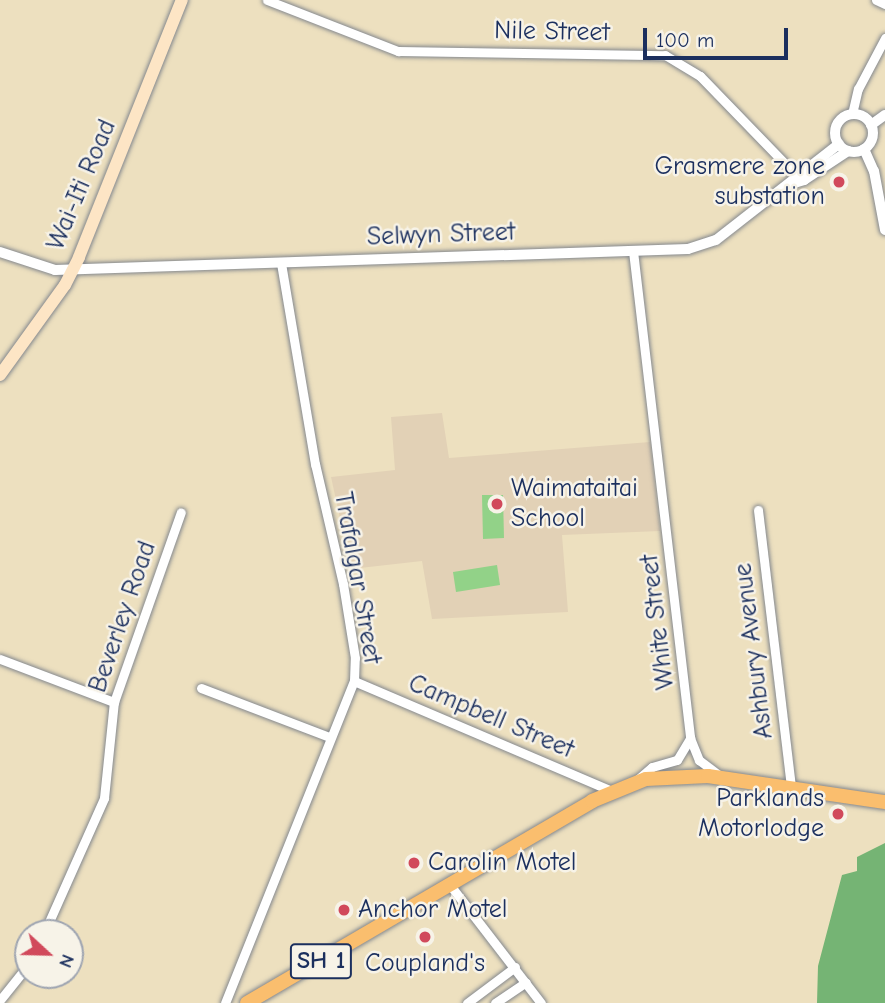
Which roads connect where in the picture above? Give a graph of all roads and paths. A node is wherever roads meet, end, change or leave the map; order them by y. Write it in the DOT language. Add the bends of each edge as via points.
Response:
graph roads {
  1 [pos="182,0"];
  2 [pos="267,0"];
  3 [pos="876,0"];
  4 [pos="885,4"];
  5 [pos="885,38"];
  6 [pos="852,114"];
  7 [pos="885,115"];
  8 [pos="871,125"];
  9 [pos="843,147"];
  10 [pos="864,149"];
  11 [pos="794,179"];
  12 [pos="885,230"];
  13 [pos="634,251"];
  14 [pos="0,252"];
  15 [pos="281,264"];
  16 [pos="72,269"];
  17 [pos="0,375"];
  18 [pos="758,510"];
  19 [pos="181,512"];
  20 [pos="0,659"];
  21 [pos="354,681"];
  22 [pos="201,688"];
  23 [pos="114,702"];
  24 [pos="329,737"];
  25 [pos="690,738"];
  26 [pos="724,778"];
  27 [pos="632,784"];
  28 [pos="791,787"];
  29 [pos="612,791"];
  30 [pos="885,802"];
  31 [pos="450,885"];
  32 [pos="50,919"];
  33 [pos="515,967"];
  34 [pos="14,982"];
  35 [pos="526,982"];
  36 [pos="0,1000"];
  37 [pos="225,1003"];
  38 [pos="247,1003"];
  39 [pos="467,1003"];
  40 [pos="495,1003"];
  41 [pos="541,1003"];
  1 -- 16 [label="main road, Wai-Iti Road"];
  2 -- 11 [label="street, Nile Street" via="397,51 665,55 700,76"];
  3 -- 4 [label="street"];
  5 -- 6 [label="street" via="858,89"];
  6 -- 8 [label="street"];
  6 -- 9 [label="street" via="837,125"];
  7 -- 8 [label="street"];
  8 -- 10 [label="street" via="871,141"];
  9 -- 10 [label="street"];
  9 -- 11 [label="street, Selwyn Street"];
  10 -- 12 [label="street" via="874,171"];
  11 -- 13 [label="street, Selwyn Street" via="707,246"];
  13 -- 15 [label="street, Selwyn Street"];
  13 -- 25 [label="street, White Street"];
  14 -- 16 [label="street, Selwyn Street" via="42,268"];
  15 -- 16 [label="street, Selwyn Street"];
  15 -- 21 [label="street, Trafalgar Street" via="315,464 343,584 355,658"];
  16 -- 17 [label="main road, Wai-Iti Road"];
  18 -- 28 [label="street, Ashbury Avenue"];
  19 -- 23 [label="street, Beverley Road"];
  20 -- 23 [label="street"];
  21 -- 24 [label="street, Trafalgar Street"];
  21 -- 29 [label="street, Campbell Street"];
  22 -- 24 [label="street"];
  23 -- 32 [label="street, Beverley Road" via="104,798"];
  24 -- 37 [label="street, Trafalgar Street"];
  25 -- 26 [label="street, White Street" via="699,760"];
  25 -- 27 [label="street" via="677,760 652,767"];
  26 -- 27 [label="highway, SH 1" via="676,775"];
  26 -- 28 [label="highway, SH 1"];
  27 -- 29 [label="highway, SH 1"];
  28 -- 30 [label="highway, SH 1"];
  29 -- 31 [label="highway, SH 1"];
  31 -- 33 [label="street"];
  31 -- 38 [label="highway, SH 1"];
  33 -- 35 [label="street"];
  33 -- 39 [label="street"];
  34 -- 36 [label="street"];
  35 -- 40 [label="street"];
  35 -- 41 [label="street"];
}
